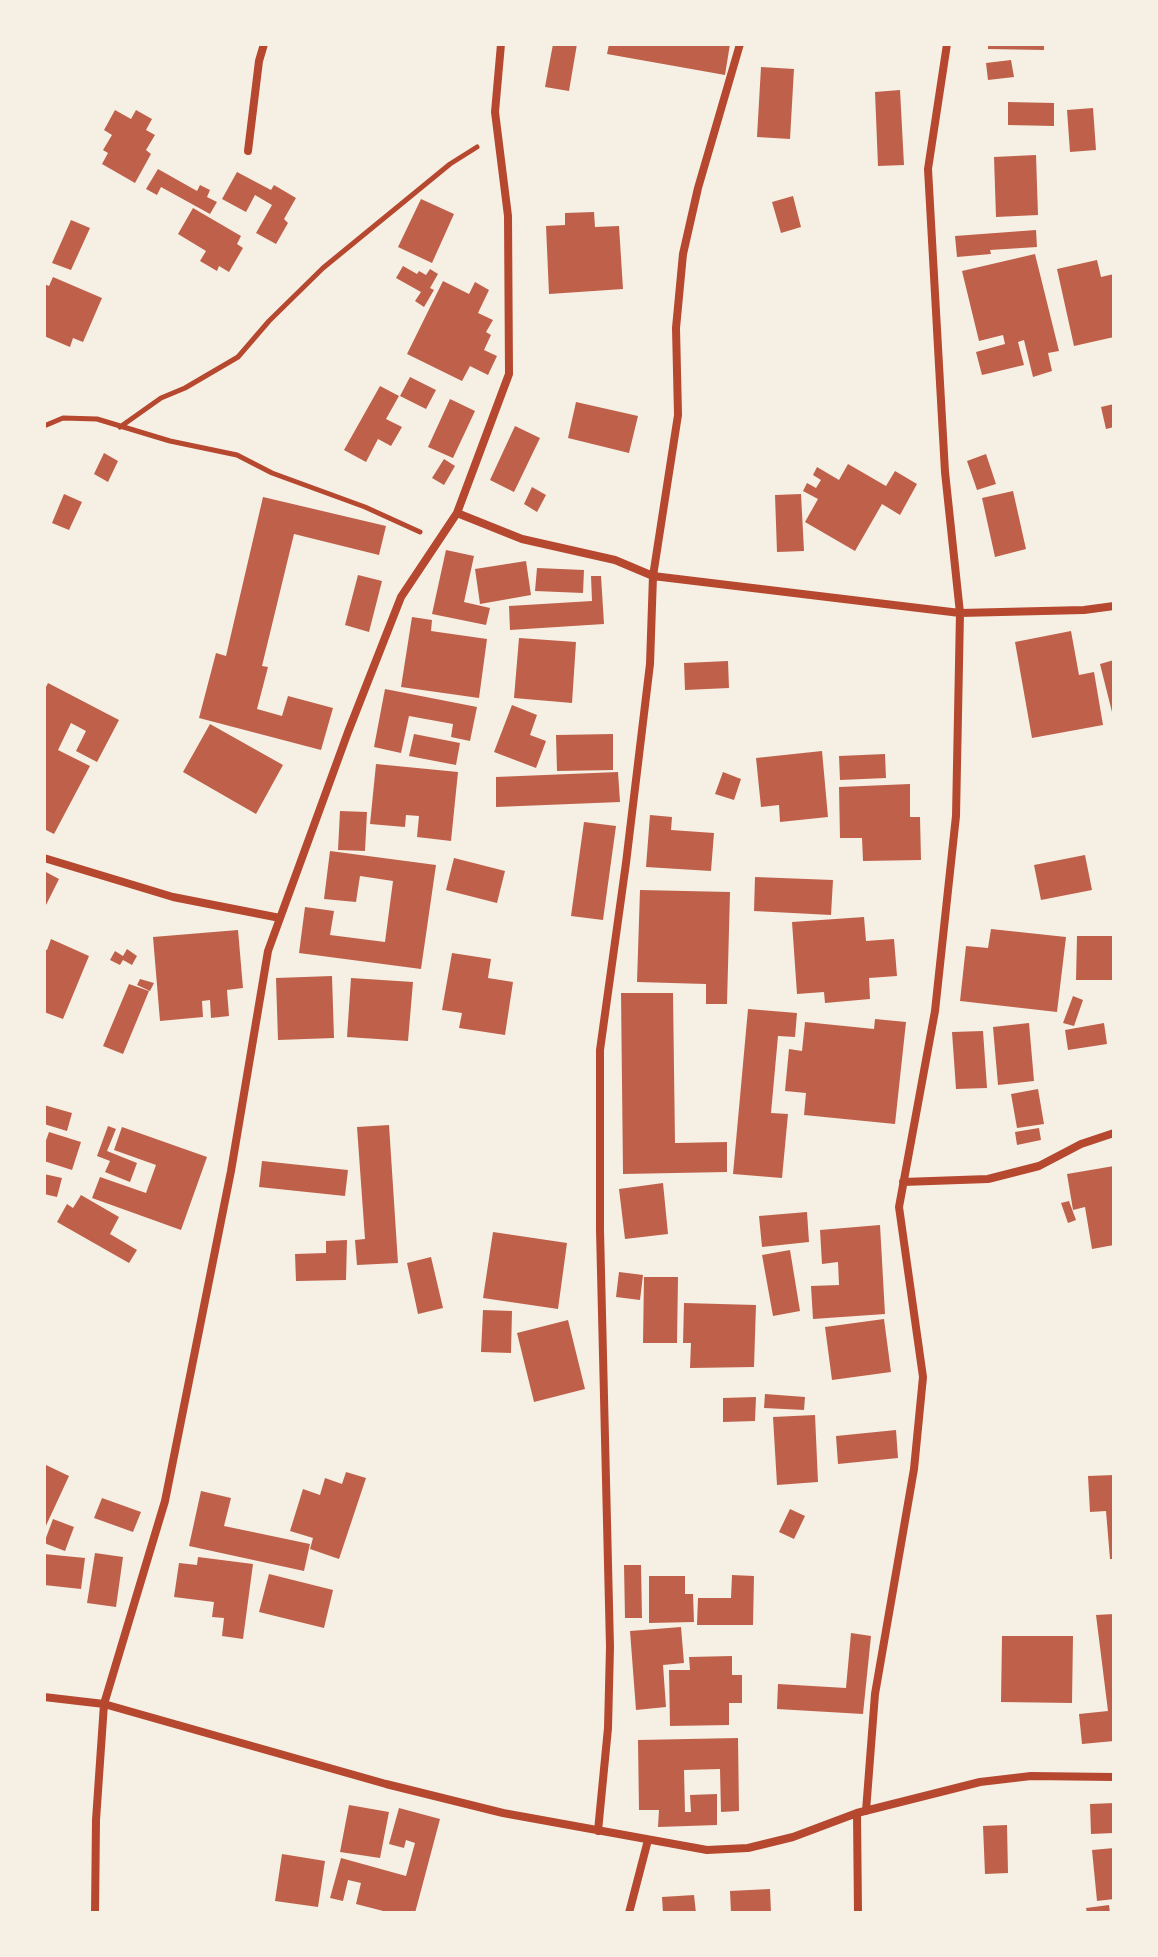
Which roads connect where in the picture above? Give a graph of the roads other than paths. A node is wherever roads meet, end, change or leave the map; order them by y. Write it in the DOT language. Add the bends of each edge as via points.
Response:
graph roads {
  1 [pos="264,44"];
  2 [pos="501,44"];
  3 [pos="740,44"];
  4 [pos="947,44"];
  5 [pos="248,151"];
  6 [pos="457,513"];
  7 [pos="653,576"];
  8 [pos="1114,606"];
  9 [pos="960,613"];
  10 [pos="44,858"];
  11 [pos="280,918"];
  12 [pos="1114,1133"];
  13 [pos="903,1182"];
  14 [pos="44,1697"];
  15 [pos="104,1704"];
  16 [pos="1114,1777"];
  17 [pos="862,1812"];
  18 [pos="598,1831"];
  19 [pos="648,1840"];
  20 [pos="95,1913"];
  21 [pos="629,1913"];
  22 [pos="858,1913"];
  1 -- 5 [label="street"];
  2 -- 6 [label="street" via="495,112 508,216 509,374"];
  3 -- 7 [label="street" via="683,254 676,328 678,415"];
  4 -- 9 [label="street" via="928,169 945,472"];
  6 -- 7 [label="street" via="522,539 615,560"];
  6 -- 11 [label="street" via="401,597"];
  7 -- 9 [label="street"];
  7 -- 18 [label="street" via="650,664 600,1050 610,1647"];
  8 -- 9 [label="street"];
  9 -- 13 [label="street" via="956,816 935,1011"];
  10 -- 11 [label="street" via="173,897"];
  11 -- 15 [label="street" via="268,951 231,1171 165,1501"];
  12 -- 13 [label="street" via="1039,1166 988,1179"];
  13 -- 17 [label="street" via="899,1207 923,1377"];
  14 -- 15 [label="street"];
  15 -- 18 [label="street" via="386,1784"];
  15 -- 20 [label="street"];
  16 -- 17 [label="street" via="1031,1776 980,1782"];
  17 -- 19 [label="street" via="748,1848 707,1850"];
  17 -- 22 [label="street"];
  18 -- 19 [label="street"];
  19 -- 21 [label="street"];
}
